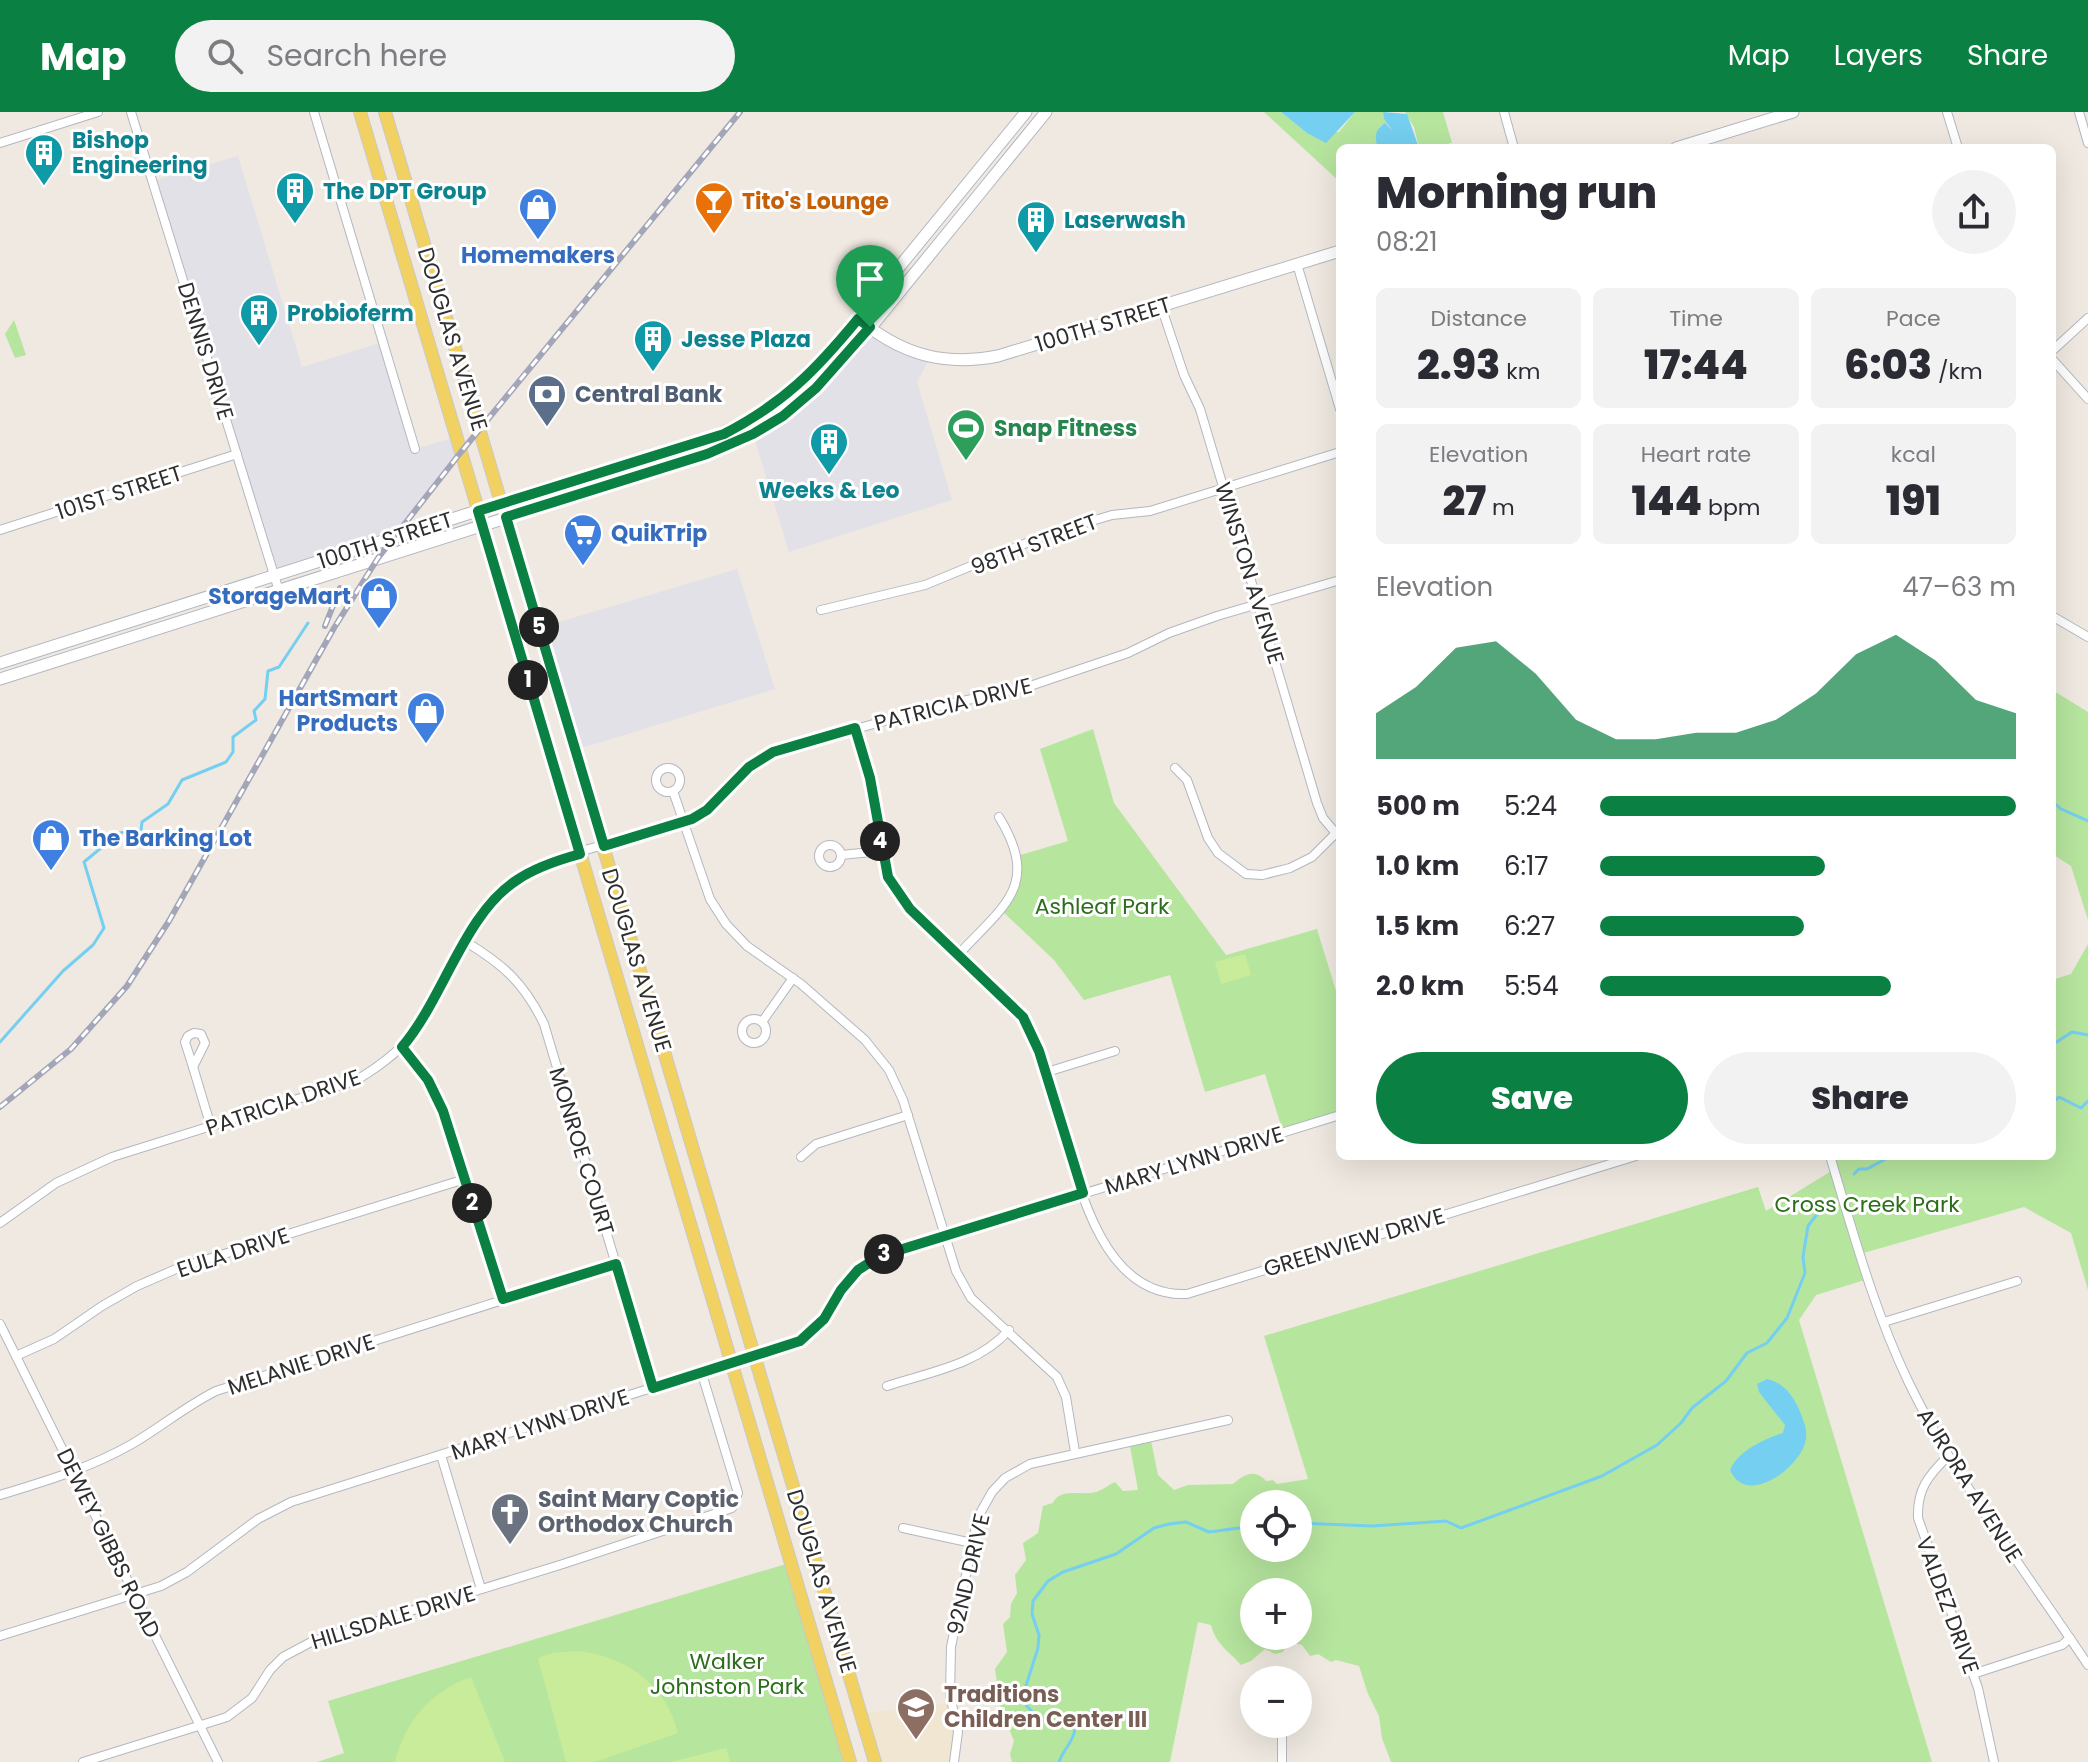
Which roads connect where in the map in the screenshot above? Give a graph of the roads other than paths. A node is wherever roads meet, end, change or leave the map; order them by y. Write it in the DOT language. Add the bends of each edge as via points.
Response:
graph roads {
  1 [pos="98,112"];
  2 [pos="131,112"];
  3 [pos="314,112"];
  4 [pos="360,112"];
  5 [pos="385,112"];
  6 [pos="1026,112"];
  7 [pos="1046,112"];
  8 [pos="1504,112"];
  9 [pos="1793,112"];
  10 [pos="1947,112"];
  11 [pos="2079,112"];
  12 [pos="0,143"];
  13 [pos="2088,143"];
  14 [pos="1513,144"];
  15 [pos="1689,144"];
  16 [pos="1957,144"];
  17 [pos="1336,252"];
  18 [pos="1297,264"];
  19 [pos="1161,306"];
  20 [pos="2088,318"];
  21 [pos="858,319"];
  22 [pos="870,327"];
  23 [pos="2056,347"];
  24 [pos="2056,363"];
  25 [pos="1336,396"];
  26 [pos="2088,399"];
  27 [pos="415,449"];
  28 [pos="1336,453"];
  29 [pos="237,454"];
  30 [pos="1225,488"];
  31 [pos="502,503"];
  32 [pos="478,511"];
  33 [pos="506,517"];
  34 [pos="482,525"];
  35 [pos="0,530"];
  36 [pos="274,575"];
  37 [pos="1336,581"];
  38 [pos="279,591"];
  39 [pos="1259,604"];
  40 [pos="821,610"];
  41 [pos="2056,618"];
  42 [pos="2088,637"];
  43 [pos="0,663"];
  44 [pos="0,679"];
  45 [pos="855,728"];
  46 [pos="1175,768"];
  47 [pos="673,791"];
  48 [pos="999,817"];
  49 [pos="684,822"];
  50 [pos="1336,834"];
  51 [pos="1336,838"];
  52 [pos="604,846"];
  53 [pos="881,851"];
  54 [pos="580,854"];
  55 [pos="841,855"];
  56 [pos="466,942"];
  57 [pos="958,955"];
  58 [pos="793,978"];
  59 [pos="762,1022"];
  60 [pos="402,1047"];
  61 [pos="1115,1051"];
  62 [pos="193,1067"];
  63 [pos="1047,1072"];
  64 [pos="908,1115"];
  65 [pos="1336,1116"];
  66 [pos="211,1127"];
  67 [pos="801,1157"];
  68 [pos="1596,1160"];
  69 [pos="1622,1160"];
  70 [pos="1831,1160"];
  71 [pos="1598,1167"];
  72 [pos="465,1179"];
  73 [pos="1083,1193"];
  74 [pos="0,1223"];
  75 [pos="945,1236"];
  76 [pos="616,1264"];
  77 [pos="2017,1281"];
  78 [pos="503,1299"];
  79 [pos="1884,1322"];
  80 [pos="0,1324"];
  81 [pos="1009,1330"];
  82 [pos="16,1356"];
  83 [pos="755,1356"];
  84 [pos="732,1364"];
  85 [pos="702,1374"];
  86 [pos="887,1386"];
  87 [pos="653,1388"];
  88 [pos="1228,1420"];
  89 [pos="1075,1452"];
  90 [pos="441,1455"];
  91 [pos="1948,1456"];
  92 [pos="74,1473"];
  93 [pos="0,1495"];
  94 [pos="903,1528"];
  95 [pos="972,1543"];
  96 [pos="481,1589"];
  97 [pos="134,1594"];
  98 [pos="0,1636"];
  99 [pos="2070,1638"];
  100 [pos="2088,1665"];
  101 [pos="1973,1674"];
  102 [pos="200,1726"];
  103 [pos="1282,1738"];
  104 [pos="83,1762"];
  105 [pos="218,1762"];
  106 [pos="850,1762"];
  107 [pos="875,1762"];
  108 [pos="954,1762"];
  109 [pos="1282,1762"];
  110 [pos="1994,1762"];
  1 -- 12 [label="street"];
  2 -- 29 [label="street, DENNIS DRIVE"];
  3 -- 27 [label="street"];
  4 -- 32 [label="main road, DOUGLAS AVENUE"];
  5 -- 31 [label="main road, DOUGLAS AVENUE"];
  6 -- 21 [label="main road"];
  7 -- 22 [label="main road"];
  8 -- 14 [label="street"];
  9 -- 15 [label="main road"];
  10 -- 16 [label="street"];
  11 -- 13 [label="street"];
  17 -- 18 [label="main road, 100TH STREET"];
  18 -- 19 [label="main road, 100TH STREET"];
  18 -- 25 [label="street"];
  19 -- 22 [label="main road, 100TH STREET" via="977,360 948,361 914,353"];
  19 -- 30 [label="street, WINSTON AVENUE"];
  20 -- 23 [label="street"];
  21 -- 22 [label="main road, 100TH STREET"];
  21 -- 31 [label="main road, 100TH STREET" via="803,382 724,434"];
  22 -- 33 [label="main road, 100TH STREET" via="816,388 753,434 707,454"];
  24 -- 26 [label="street"];
  28 -- 30 [label="street, 98TH STREET"];
  29 -- 35 [label="street, 101ST STREET"];
  29 -- 36 [label="street, DENNIS DRIVE"];
  30 -- 39 [label="street, WINSTON AVENUE"];
  30 -- 40 [label="street, 98TH STREET" via="1064,529 944,579"];
  31 -- 32 [label="main road, 100TH STREET"];
  31 -- 33 [label="main road, DOUGLAS AVENUE"];
  32 -- 34 [label="main road, DOUGLAS AVENUE"];
  32 -- 36 [label="main road, 100TH STREET"];
  33 -- 34 [label="main road, 100TH STREET"];
  33 -- 52 [label="main road, DOUGLAS AVENUE"];
  34 -- 38 [label="main road, 100TH STREET"];
  34 -- 54 [label="main road, DOUGLAS AVENUE"];
  36 -- 38 [label="street, DENNIS DRIVE"];
  36 -- 43 [label="main road, 100TH STREET"];
  37 -- 39 [label="street, PATRICIA DRIVE"];
  38 -- 44 [label="main road, 100TH STREET"];
  39 -- 45 [label="street, PATRICIA DRIVE" via="1027,687"];
  39 -- 50 [label="street, WINSTON AVENUE" via="1317,803"];
  41 -- 42 [label="street"];
  45 -- 49 [label="street, PATRICIA DRIVE" via="773,752 749,767 707,810"];
  45 -- 53 [label="street, GREENVIEW DRIVE" via="870,778"];
  46 -- 51 [label="street" via="1187,780 1218,853 1246,874 1290,868"];
  47 -- 49 [label="street"];
  48 -- 57 [label="street" via="1017,856 1017,882 1008,900"];
  49 -- 52 [label="street, PATRICIA DRIVE"];
  49 -- 58 [label="street" via="717,912 747,946"];
  52 -- 54 [label="street, PATRICIA DRIVE"];
  52 -- 83 [label="main road, DOUGLAS AVENUE"];
  53 -- 55 [label="street"];
  53 -- 57 [label="street, GREENVIEW DRIVE" via="897,894"];
  54 -- 56 [label="street, PATRICIA DRIVE" via="515,881 494,900"];
  54 -- 84 [label="main road, DOUGLAS AVENUE"];
  56 -- 60 [label="street, PATRICIA DRIVE"];
  56 -- 76 [label="street, MONROE COURT" via="511,974 544,1024"];
  57 -- 63 [label="street, GREENVIEW DRIVE" via="1023,1017"];
  58 -- 59 [label="street"];
  58 -- 64 [label="street" via="880,1057"];
  60 -- 66 [label="street, PATRICIA DRIVE" via="355,1081"];
  60 -- 72 [label="street" via="434,1090"];
  61 -- 63 [label="street"];
  62 -- 66 [label="street"];
  63 -- 73 [label="street, GREENVIEW DRIVE"];
  64 -- 67 [label="street" via="816,1144"];
  64 -- 75 [label="street"];
  65 -- 73 [label="street, MARY LYNN DRIVE"];
  66 -- 74 [label="street, PATRICIA DRIVE" via="76,1172"];
  68 -- 71 [label="street"];
  69 -- 71 [label="street, GREENVIEW DRIVE"];
  70 -- 79 [label="street, AURORA AVENUE"];
  71 -- 73 [label="street, GREENVIEW DRIVE" via="1187,1294 1167,1292 1122,1266 1107,1249"];
  72 -- 78 [label="street"];
  72 -- 82 [label="street, EULA DRIVE" via="176,1269"];
  73 -- 75 [label="street, MARY LYNN DRIVE"];
  75 -- 81 [label="street" via="971,1298"];
  75 -- 83 [label="street, MARY LYNN DRIVE" via="872,1260 841,1290 814,1331"];
  76 -- 78 [label="street, MELANIE DRIVE"];
  76 -- 87 [label="street, MONROE COURT"];
  77 -- 79 [label="street"];
  78 -- 92 [label="street, MELANIE DRIVE" via="216,1391 131,1445"];
  79 -- 91 [label="street, AURORA AVENUE"];
  80 -- 82 [label="street, DEWEY GIBBS ROAD"];
  81 -- 86 [label="street" via="976,1357"];
  81 -- 89 [label="street" via="1062,1386"];
  82 -- 92 [label="street, DEWEY GIBBS ROAD"];
  83 -- 84 [label="street, MARY LYNN DRIVE"];
  83 -- 107 [label="main road, DOUGLAS AVENUE"];
  84 -- 85 [label="street, MARY LYNN DRIVE"];
  84 -- 106 [label="main road, DOUGLAS AVENUE"];
  85 -- 87 [label="street, MARY LYNN DRIVE"];
  85 -- 96 [label="street, HILLSDALE DRIVE" via="738,1493 736,1504"];
  87 -- 90 [label="street, MARY LYNN DRIVE"];
  88 -- 89 [label="street, 92ND DRIVE"];
  89 -- 95 [label="street, 92ND DRIVE" via="1030,1464 1005,1478 982,1508"];
  90 -- 96 [label="street"];
  90 -- 97 [label="street, MARY LYNN DRIVE" via="274,1510 187,1572"];
  91 -- 99 [label="street, AURORA AVENUE"];
  91 -- 101 [label="street, VALDEZ DRIVE" via="1920,1491 1918,1518"];
  92 -- 93 [label="street, MELANIE DRIVE"];
  92 -- 97 [label="street, DEWEY GIBBS ROAD"];
  94 -- 95 [label="street"];
  95 -- 108 [label="street, 92ND DRIVE" via="951,1647 950,1695 958,1732"];
  96 -- 102 [label="street, HILLSDALE DRIVE" via="299,1646 270,1670 241,1709"];
  97 -- 98 [label="street, MARY LYNN DRIVE"];
  97 -- 102 [label="street, DEWEY GIBBS ROAD"];
  99 -- 100 [label="street, AURORA AVENUE"];
  99 -- 101 [label="street"];
  101 -- 110 [label="street, VALDEZ DRIVE"];
  102 -- 104 [label="street, HILLSDALE DRIVE"];
  102 -- 105 [label="street, DEWEY GIBBS ROAD"];
  103 -- 109 [label="street"];
}
